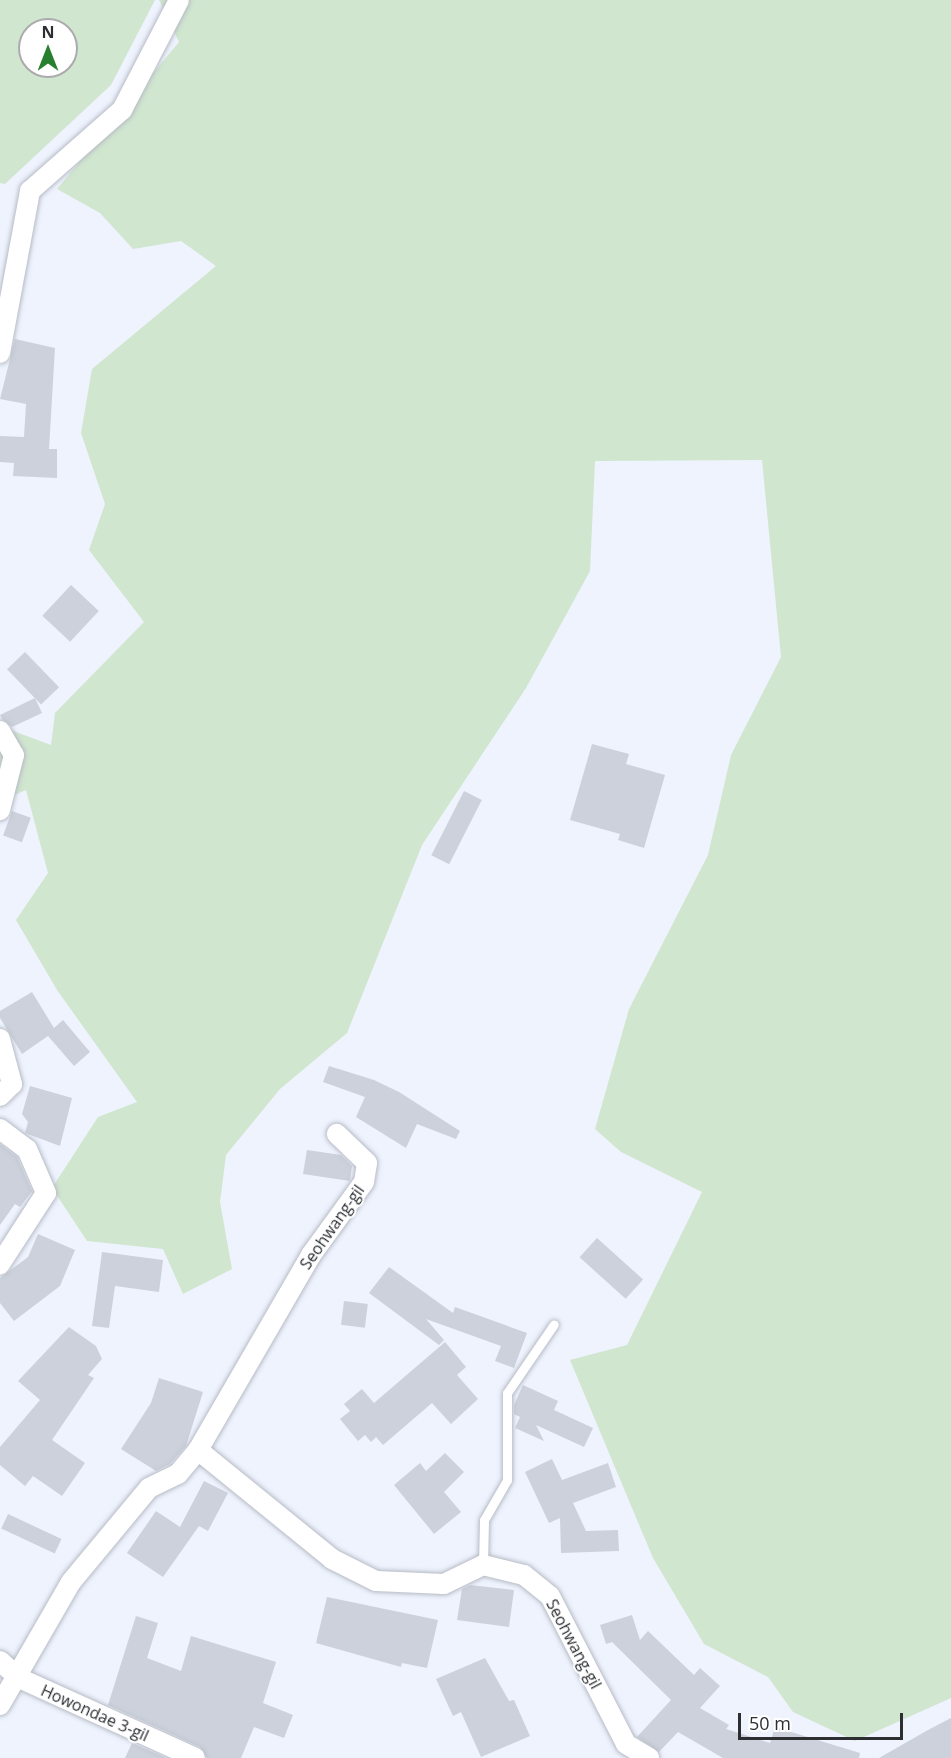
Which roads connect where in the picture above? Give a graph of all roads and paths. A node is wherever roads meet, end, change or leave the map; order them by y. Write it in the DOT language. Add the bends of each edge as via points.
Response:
graph roads {
  1 [pos="179,0"];
  2 [pos="0,353"];
  3 [pos="0,731"];
  4 [pos="0,810"];
  5 [pos="0,1040"];
  6 [pos="0,1096"];
  7 [pos="0,1129"];
  8 [pos="337,1134"];
  9 [pos="0,1264"];
  10 [pos="554,1324"];
  11 [pos="198,1450"];
  12 [pos="483,1565"];
  13 [pos="0,1661"];
  14 [pos="19,1678"];
  15 [pos="0,1705"];
  16 [pos="195,1758"];
  17 [pos="649,1758"];
  1 -- 2 [label="street" via="122,110 30,191"];
  3 -- 4 [label="street" via="14,755"];
  5 -- 6 [label="street" via="12,1084"];
  7 -- 9 [label="street" via="27,1149 46,1193"];
  8 -- 11 [label="street, Seohwang-gil" via="367,1163 364,1182 311,1256"];
  10 -- 12 [label="lane" via="507,1393 507,1480 484,1520"];
  11 -- 12 [label="street" via="333,1559 376,1581 444,1584"];
  11 -- 14 [label="street, Seohwang-gil" via="178,1474 149,1488 71,1582"];
  12 -- 17 [label="street, Seohwang-gil" via="524,1575 550,1596 626,1744"];
  13 -- 14 [label="street, Howondae 3-gil"];
  14 -- 15 [label="street, Seohwang-gil"];
  14 -- 16 [label="street, Howondae 3-gil"];
}
